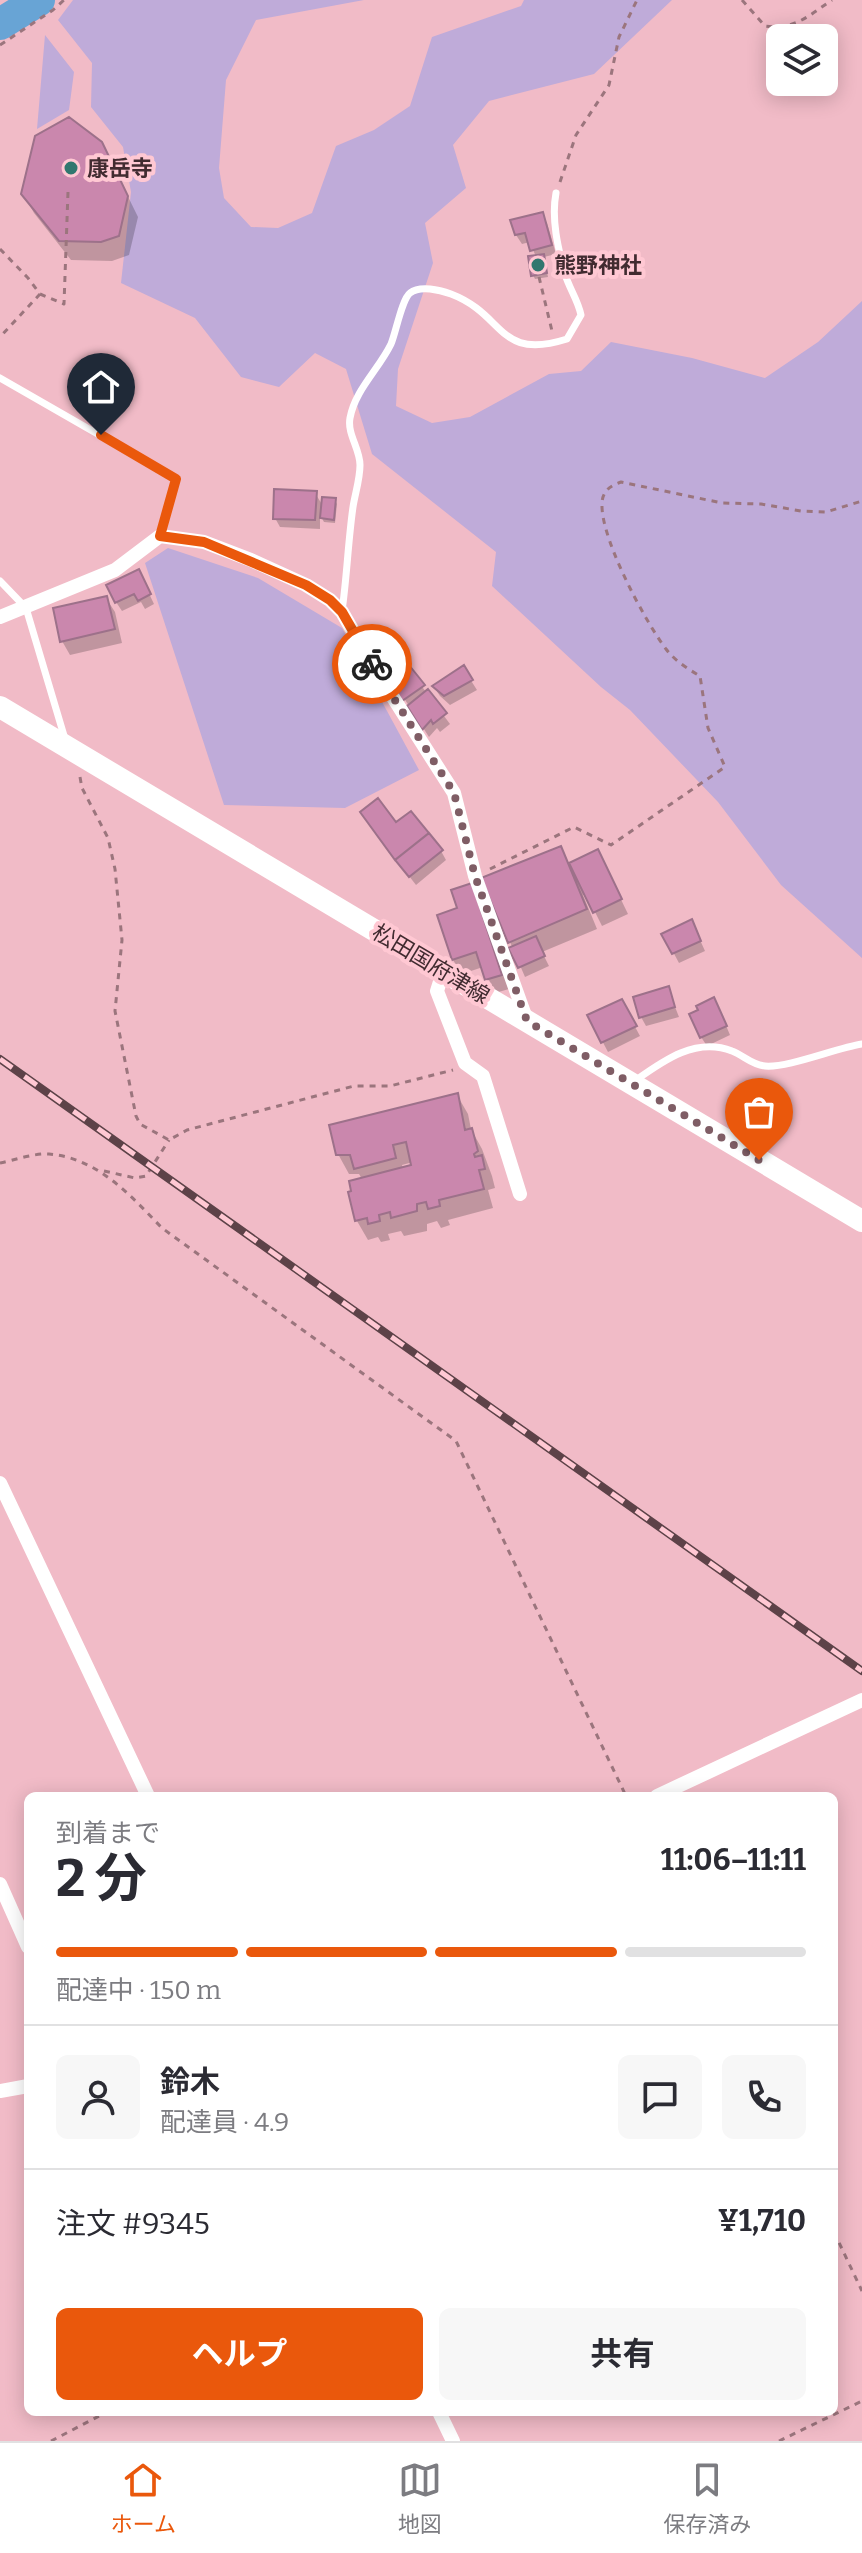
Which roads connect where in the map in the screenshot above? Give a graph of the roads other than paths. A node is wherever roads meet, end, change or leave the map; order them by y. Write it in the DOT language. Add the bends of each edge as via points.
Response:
graph roads {
  1 [pos="556,193"];
  2 [pos="0,378"];
  3 [pos="160,536"];
  4 [pos="0,581"];
  5 [pos="26,608"];
  6 [pos="342,612"];
  7 [pos="0,617"];
  8 [pos="0,707"];
  9 [pos="73,750"];
  10 [pos="443,972"];
  11 [pos="527,1021"];
  12 [pos="862,1044"];
  13 [pos="630,1084"];
  14 [pos="520,1194"];
  15 [pos="862,1221"];
  16 [pos="0,1483"];
  17 [pos="862,1700"];
  18 [pos="146,1792"];
  19 [pos="666,1792"];
  20 [pos="0,1884"];
  21 [pos="24,1938"];
  22 [pos="24,2087"];
  23 [pos="0,2091"];
  24 [pos="441,2416"];
  25 [pos="453,2441"];
  1 -- 6 [label="lane" via="553,212 565,276 581,315 567,339 521,345 463,298 422,288 406,296 392,342 354,401 349,423 360,463"];
  2 -- 3 [label="lane" via="176,479"];
  3 -- 5 [label="street" via="115,570"];
  3 -- 6 [label="street" via="204,542 251,560 306,585"];
  4 -- 5 [label="lane"];
  5 -- 7 [label="street"];
  5 -- 9 [label="lane"];
  6 -- 11 [label="street" via="454,793 475,876"];
  8 -- 9 [label="main road, 松田国府津線"];
  9 -- 10 [label="main road, 松田国府津線"];
  10 -- 11 [label="main road, 松田国府津線"];
  10 -- 14 [label="street" via="437,991 465,1063 483,1076"];
  11 -- 13 [label="main road, 松田国府津線"];
  12 -- 13 [label="lane" via="765,1066 734,1051 694,1048 669,1057"];
  13 -- 15 [label="main road, 松田国府津線"];
  16 -- 18 [label="street"];
  17 -- 19 [label="street"];
  20 -- 21 [label="street"];
  22 -- 23 [label="street"];
  24 -- 25 [label="street"];
}
